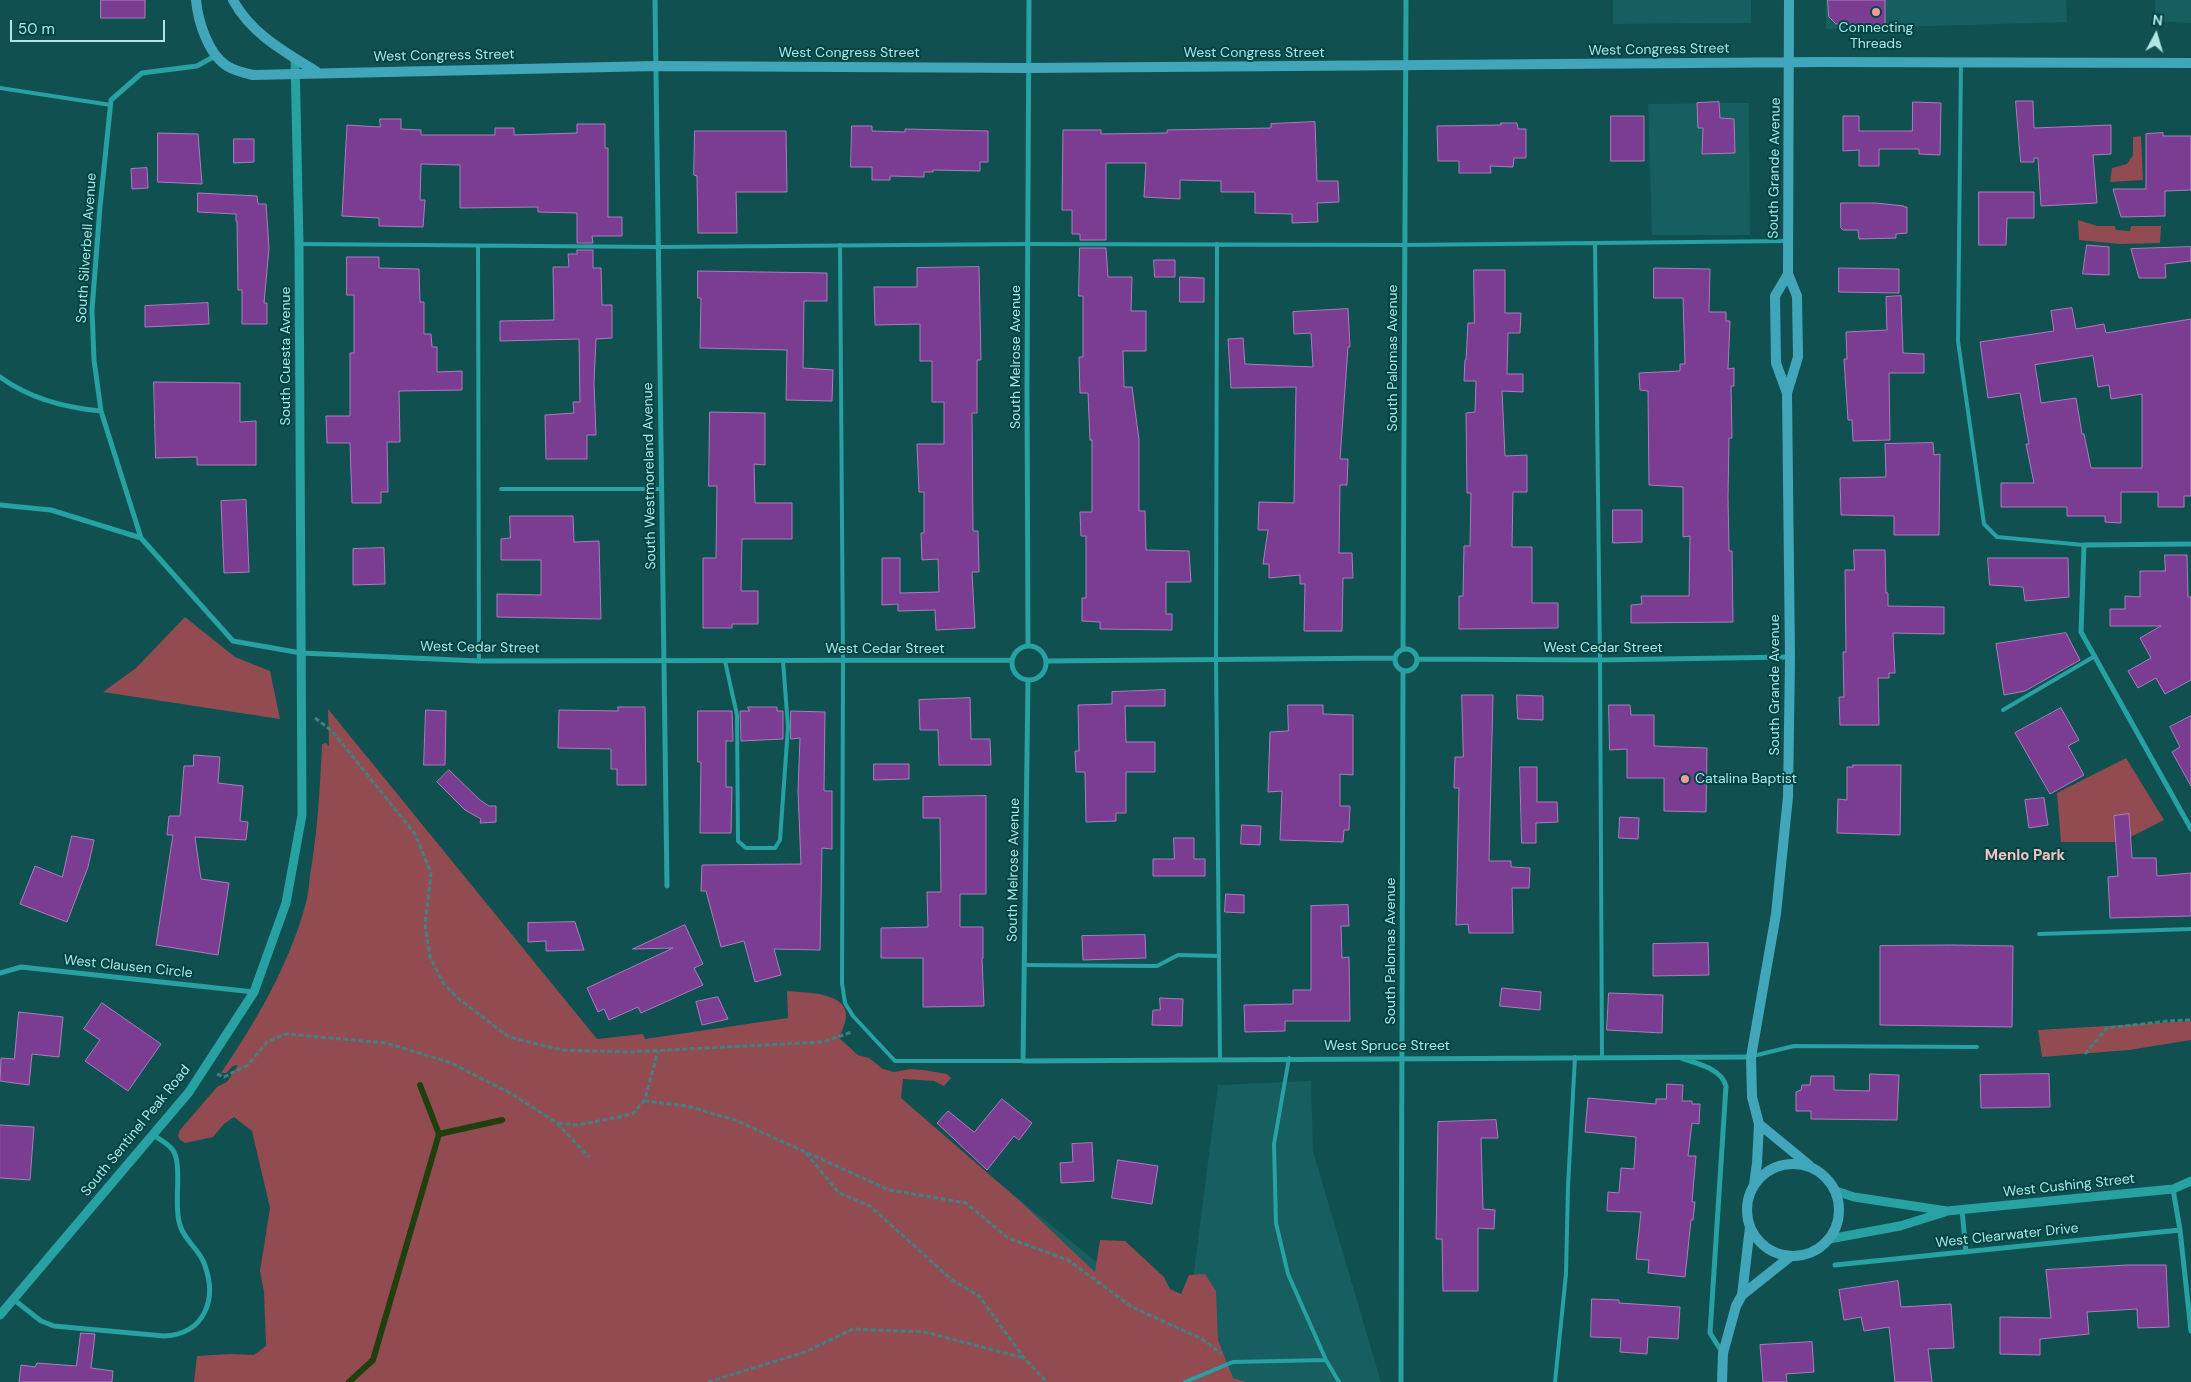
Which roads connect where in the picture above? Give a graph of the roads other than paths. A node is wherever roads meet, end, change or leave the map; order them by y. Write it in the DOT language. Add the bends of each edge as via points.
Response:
graph roads {
  1 [pos="196,0"];
  2 [pos="233,0"];
  3 [pos="655,0"];
  4 [pos="1029,0"];
  5 [pos="1406,0"];
  6 [pos="1789,0"];
  7 [pos="215,56"];
  8 [pos="295,58"];
  9 [pos="1789,63"];
  10 [pos="1962,63"];
  11 [pos="2191,63"];
  12 [pos="655,66"];
  13 [pos="1405,67"];
  14 [pos="1028,68"];
  15 [pos="317,72"];
  16 [pos="296,74"];
  17 [pos="0,88"];
  18 [pos="111,104"];
  19 [pos="1788,241"];
  20 [pos="1596,243"];
  21 [pos="299,244"];
  22 [pos="1027,244"];
  23 [pos="1217,244"];
  24 [pos="1404,245"];
  25 [pos="478,246"];
  26 [pos="840,246"];
  27 [pos="658,247"];
  28 [pos="1788,274"];
  29 [pos="0,377"];
  30 [pos="1787,393"];
  31 [pos="102,411"];
  32 [pos="502,489"];
  33 [pos="661,489"];
  34 [pos="0,505"];
  35 [pos="141,538"];
  36 [pos="2191,544"];
  37 [pos="2084,545"];
  38 [pos="1028,646"];
  39 [pos="1403,649"];
  40 [pos="301,654"];
  41 [pos="2095,656"];
  42 [pos="1790,657"];
  43 [pos="1395,658"];
  44 [pos="1417,659"];
  45 [pos="663,660"];
  46 [pos="843,660"];
  47 [pos="1012,660"];
  48 [pos="1216,660"];
  49 [pos="1600,660"];
  50 [pos="479,661"];
  51 [pos="725,661"];
  52 [pos="783,661"];
  53 [pos="1046,661"];
  54 [pos="1404,671"];
  55 [pos="1028,680"];
  56 [pos="2003,710"];
  57 [pos="2191,829"];
  58 [pos="667,886"];
  59 [pos="2191,929"];
  60 [pos="2039,934"];
  61 [pos="1219,956"];
  62 [pos="1024,965"];
  63 [pos="0,973"];
  64 [pos="254,992"];
  65 [pos="1977,1047"];
  66 [pos="1402,1057"];
  67 [pos="1575,1057"];
  68 [pos="1602,1057"];
  69 [pos="1676,1057"];
  70 [pos="1751,1057"];
  71 [pos="1289,1058"];
  72 [pos="1220,1059"];
  73 [pos="1023,1061"];
  74 [pos="1759,1124"];
  75 [pos="153,1135"];
  76 [pos="1812,1168"];
  77 [pos="2191,1181"];
  78 [pos="1754,1185"];
  79 [pos="2172,1189"];
  80 [pos="1836,1191"];
  81 [pos="1962,1210"];
  82 [pos="1947,1211"];
  83 [pos="1750,1227"];
  84 [pos="2180,1230"];
  85 [pos="1829,1239"];
  86 [pos="1966,1252"];
  87 [pos="1791,1256"];
  88 [pos="1835,1265"];
  89 [pos="1742,1295"];
  90 [pos="13,1299"];
  91 [pos="0,1315"];
  92 [pos="2191,1331"];
  93 [pos="1723,1353"];
  94 [pos="1326,1360"];
  95 [pos="1185,1382"];
  96 [pos="1339,1382"];
  97 [pos="1401,1382"];
  98 [pos="1556,1382"];
  99 [pos="1722,1382"];
  1 -- 7 [label="main road" via="200,25"];
  2 -- 8 [label="main road" via="241,15 263,37"];
  3 -- 12 [label="street, South Westmoreland Avenue"];
  4 -- 14 [label="street, South Melrose Avenue"];
  5 -- 13 [label="street, South Palomas Avenue"];
  6 -- 9 [label="main road, South Grande Avenue"];
  7 -- 16 [label="main road, West Congress Street" via="227,66 253,75"];
  7 -- 18 [label="street" via="197,66 142,74 111,100"];
  8 -- 15 [label="main road"];
  8 -- 16 [label="street, South Cuesta Avenue"];
  9 -- 10 [label="main road, West Congress Street"];
  9 -- 13 [label="main road, West Congress Street"];
  9 -- 19 [label="main road, South Grande Avenue"];
  10 -- 11 [label="main road, West Congress Street"];
  10 -- 37 [label="lane" via="1958,341 1984,524 1997,537"];
  12 -- 14 [label="main road, West Congress Street"];
  12 -- 15 [label="main road, West Congress Street"];
  12 -- 27 [label="street, South Westmoreland Avenue"];
  13 -- 14 [label="main road, West Congress Street"];
  13 -- 24 [label="street, South Palomas Avenue"];
  14 -- 22 [label="street, South Melrose Avenue"];
  15 -- 16 [label="main road, West Congress Street"];
  16 -- 21 [label="street, South Cuesta Avenue"];
  17 -- 18 [label="lane"];
  18 -- 31 [label="street, South Silverbell Avenue" via="92,310 94,360"];
  19 -- 20 [label="lane"];
  19 -- 28 [label="main road, South Grande Avenue"];
  20 -- 24 [label="lane"];
  20 -- 49 [label="lane"];
  21 -- 25 [label="lane"];
  21 -- 40 [label="street, South Cuesta Avenue"];
  22 -- 23 [label="lane"];
  22 -- 26 [label="lane"];
  22 -- 38 [label="street, South Melrose Avenue"];
  23 -- 24 [label="lane"];
  23 -- 48 [label="lane"];
  24 -- 39 [label="street, South Palomas Avenue"];
  25 -- 27 [label="lane"];
  25 -- 50 [label="lane"];
  26 -- 27 [label="lane"];
  26 -- 46 [label="lane"];
  27 -- 33 [label="street, South Westmoreland Avenue"];
  28 -- 30 [label="main road" via="1797,296 1798,357"];
  28 -- 30 [label="main road" via="1776,296 1776,362"];
  29 -- 31 [label="street" via="48,400 74,408"];
  30 -- 42 [label="main road, South Grande Avenue"];
  31 -- 35 [label="street, South Silverbell Avenue"];
  32 -- 33 [label="lane"];
  33 -- 45 [label="street, South Westmoreland Avenue"];
  34 -- 35 [label="street" via="51,510"];
  35 -- 40 [label="street, West Cedar Street" via="233,641"];
  36 -- 37 [label="street"];
  37 -- 41 [label="street" via="2081,632"];
  38 -- 47 [label="street" via="1019,649"];
  38 -- 53 [label="street" via="1038,648"];
  39 -- 43 [label="street" via="1396,653"];
  39 -- 44 [label="street" via="1412,651"];
  40 -- 50 [label="street, West Cedar Street"];
  40 -- 64 [label="street, South Sentinel Peak Road" via="302,815 286,903"];
  41 -- 56 [label="lane"];
  41 -- 57 [label="street"];
  42 -- 49 [label="street, West Cedar Street"];
  42 -- 70 [label="main road, South Grande Avenue" via="1788,797 1776,914"];
  43 -- 48 [label="street"];
  43 -- 54 [label="street" via="1397,667"];
  44 -- 49 [label="street, West Cedar Street"];
  44 -- 54 [label="street" via="1414,667"];
  45 -- 50 [label="street, West Cedar Street"];
  45 -- 51 [label="street, West Cedar Street"];
  45 -- 58 [label="street, South Westmoreland Avenue"];
  46 -- 47 [label="street, West Cedar Street"];
  46 -- 52 [label="street, West Cedar Street"];
  46 -- 73 [label="lane" via="844,1003 862,1028 895,1061"];
  47 -- 55 [label="street" via="1016,673"];
  48 -- 53 [label="street"];
  48 -- 61 [label="lane"];
  49 -- 68 [label="lane"];
  51 -- 52 [label="street, West Cedar Street"];
  51 -- 52 [label="lane" via="737,714 738,841 746,848 775,848 780,840 788,727"];
  53 -- 55 [label="street" via="1041,674"];
  54 -- 66 [label="street, South Palomas Avenue"];
  55 -- 62 [label="street, South Melrose Avenue"];
  59 -- 60 [label="lane"];
  61 -- 62 [label="lane" via="1178,955 1158,966"];
  61 -- 72 [label="lane"];
  62 -- 73 [label="street, South Melrose Avenue"];
  63 -- 64 [label="street, West Clausen Circle" via="21,966"];
  64 -- 75 [label="street, South Sentinel Peak Road" via="189,1092"];
  65 -- 70 [label="lane" via="1794,1046"];
  66 -- 67 [label="street, West Spruce Street"];
  66 -- 71 [label="street, West Spruce Street"];
  66 -- 97 [label="street, South Palomas Avenue"];
  67 -- 68 [label="street, West Spruce Street"];
  67 -- 98 [label="lane" via="1566,1274"];
  68 -- 69 [label="street, West Spruce Street"];
  69 -- 70 [label="street, West Spruce Street"];
  69 -- 93 [label="street" via="1712,1069 1724,1077 1726,1086 1710,1333"];
  70 -- 74 [label="main road, South Grande Avenue" via="1752,1097"];
  71 -- 72 [label="street, West Spruce Street"];
  71 -- 94 [label="lane" via="1274,1144 1276,1223 1288,1274"];
  72 -- 73 [label="street, West Spruce Street"];
  74 -- 76 [label="main road"];
  74 -- 78 [label="main road, South Grande Avenue"];
  75 -- 90 [label="street, South Sentinel Peak Road"];
  75 -- 90 [label="street" via="173,1149 178,1165 176,1205 181,1228 204,1262 208,1281 208,1301 203,1317 193,1328 178,1336 54,1326 41,1321"];
  76 -- 78 [label="main road" via="1786,1164 1762,1175"];
  76 -- 80 [label="main road"];
  77 -- 79 [label="street, West Cushing Street"];
  78 -- 83 [label="main road" via="1748,1198"];
  79 -- 81 [label="street, West Cushing Street"];
  79 -- 84 [label="street"];
  80 -- 82 [label="street, West Cushing Street" via="1854,1197"];
  80 -- 85 [label="main road" via="1839,1216"];
  81 -- 82 [label="street, West Cushing Street"];
  81 -- 86 [label="street"];
  82 -- 85 [label="street, West Cushing Street" via="1900,1226"];
  83 -- 87 [label="main road" via="1767,1247"];
  83 -- 89 [label="main road"];
  84 -- 86 [label="street, West Clearwater Drive"];
  84 -- 92 [label="street"];
  85 -- 87 [label="main road" via="1812,1251"];
  86 -- 88 [label="street, West Clearwater Drive"];
  87 -- 89 [label="main road"];
  89 -- 93 [label="main road"];
  90 -- 91 [label="street, South Sentinel Peak Road"];
  93 -- 99 [label="main road"];
  94 -- 95 [label="lane" via="1233,1362"];
  94 -- 96 [label="lane"];
}
